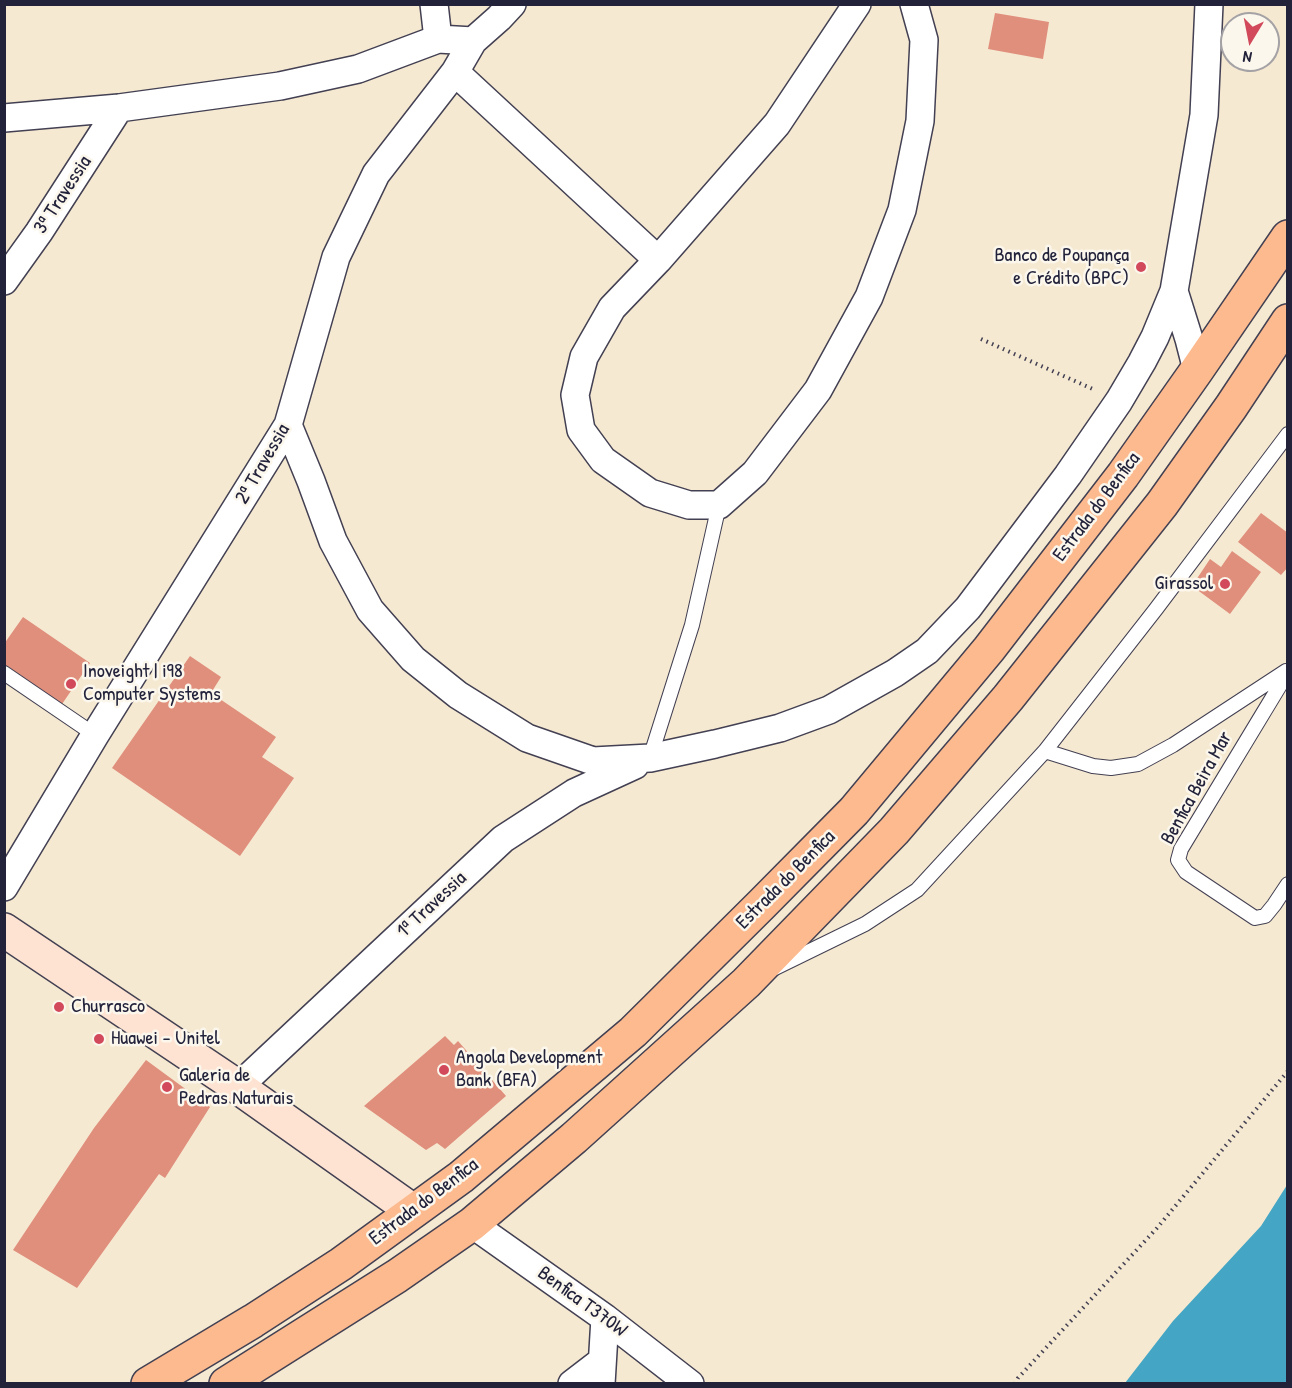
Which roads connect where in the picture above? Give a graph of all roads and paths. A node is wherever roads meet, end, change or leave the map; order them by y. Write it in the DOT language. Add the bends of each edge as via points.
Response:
graph roads {
  1 [pos="434,4"];
  2 [pos="512,4"];
  3 [pos="857,4"];
  4 [pos="914,4"];
  5 [pos="1209,4"];
  6 [pos="438,39"];
  7 [pos="473,41"];
  8 [pos="455,72"];
  9 [pos="119,108"];
  10 [pos="4,118"];
  11 [pos="1287,237"];
  12 [pos="658,260"];
  13 [pos="4,281"];
  14 [pos="1174,291"];
  15 [pos="1287,321"];
  16 [pos="981,339"];
  17 [pos="1197,370"];
  18 [pos="1119,401"];
  19 [pos="288,425"];
  20 [pos="1287,434"];
  21 [pos="719,506"];
  22 [pos="1287,671"];
  23 [pos="4,673"];
  24 [pos="95,735"];
  25 [pos="1045,751"];
  26 [pos="650,758"];
  27 [pos="1287,884"];
  28 [pos="4,887"];
  29 [pos="4,930"];
  30 [pos="746,983"];
  31 [pos="1287,1071"];
  32 [pos="238,1087"];
  33 [pos="413,1211"];
  34 [pos="472,1224"];
  35 [pos="605,1318"];
  36 [pos="601,1372"];
  37 [pos="148,1383"];
  38 [pos="226,1383"];
  39 [pos="572,1383"];
  40 [pos="690,1383"];
  41 [pos="1015,1383"];
  1 -- 6 [label="street"];
  2 -- 7 [label="street, 2ª Travessia"];
  3 -- 12 [label="street" via="777,124"];
  4 -- 21 [label="street" via="924,40 920,122 902,210 869,297 818,390 755,473"];
  5 -- 14 [label="street" via="1204,115"];
  6 -- 7 [label="street"];
  6 -- 9 [label="street" via="358,69 280,86"];
  7 -- 8 [label="street, 2ª Travessia"];
  8 -- 12 [label="street"];
  8 -- 19 [label="street, 2ª Travessia" via="376,174 336,257"];
  9 -- 10 [label="street"];
  9 -- 13 [label="street, 3ª Travessia"];
  11 -- 17 [label="highway, Estrada do Benfica"];
  12 -- 21 [label="street" via="612,308 584,357 575,395 581,430 603,460 650,493 689,505"];
  14 -- 17 [label="street"];
  14 -- 18 [label="street" via="1155,337"];
  15 -- 30 [label="highway" via="1162,504 1008,698 894,831"];
  16 -- 18 [label="path"];
  17 -- 33 [label="highway, Estrada do Benfica" via="1123,475 989,649 854,811 633,1032 461,1177"];
  18 -- 26 [label="street" via="968,608 927,651 829,710 780,728"];
  19 -- 24 [label="street, 2ª Travessia"];
  19 -- 26 [label="street" via="333,541 370,609 413,659 458,695 527,738 593,761"];
  20 -- 25 [label="lane"];
  21 -- 26 [label="lane" via="692,625"];
  22 -- 25 [label="lane, Benfica Beira Mar" via="1138,764 1093,766"];
  22 -- 27 [label="lane, Benfica Beira Mar" via="1178,860 1186,872 1255,918 1265,916"];
  23 -- 24 [label="lane"];
  24 -- 28 [label="street, 2ª Travessia"];
  25 -- 30 [label="lane" via="917,890 865,924"];
  26 -- 32 [label="street, 1ª Travessia" via="574,793 503,838"];
  29 -- 32 [label="main road"];
  30 -- 34 [label="highway"];
  31 -- 41 [label="path" via="1157,1228"];
  32 -- 33 [label="main road"];
  33 -- 37 [label="highway, Estrada do Benfica" via="253,1321"];
  34 -- 35 [label="street, Benfica T370W"];
  34 -- 38 [label="highway" via="398,1276"];
  35 -- 36 [label="street"];
  35 -- 40 [label="street, Benfica T370W"];
  36 -- 39 [label="street"];
}
